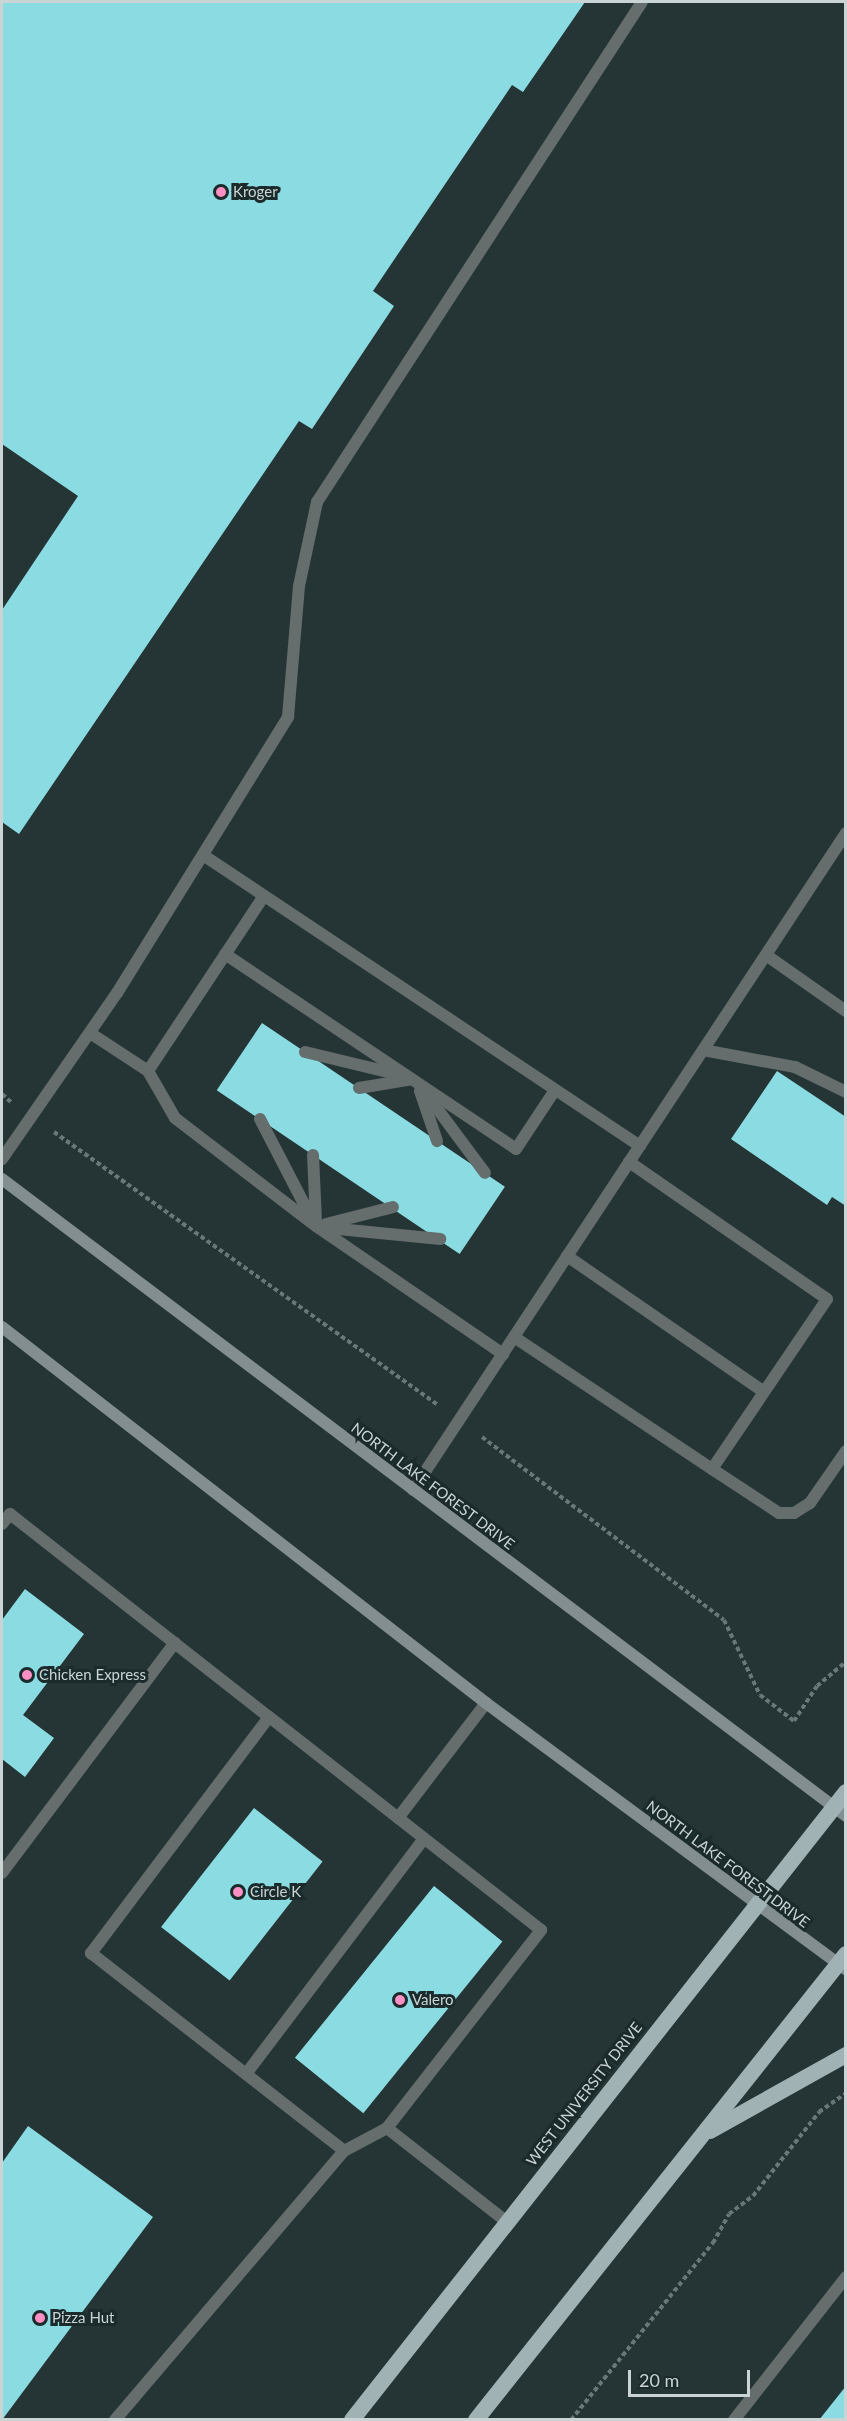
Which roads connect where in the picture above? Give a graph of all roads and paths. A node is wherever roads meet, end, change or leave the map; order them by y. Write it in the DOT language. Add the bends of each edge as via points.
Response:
graph roads {
  1 [pos="642,2"];
  2 [pos="846,833"];
  3 [pos="203,855"];
  4 [pos="264,896"];
  5 [pos="225,954"];
  6 [pos="766,956"];
  7 [pos="846,1011"];
  8 [pos="90,1033"];
  9 [pos="703,1050"];
  10 [pos="305,1052"];
  11 [pos="148,1071"];
  12 [pos="415,1079"];
  13 [pos="359,1088"];
  14 [pos="555,1090"];
  15 [pos="846,1092"];
  16 [pos="2,1095"];
  17 [pos="31,1117"];
  18 [pos="260,1119"];
  19 [pos="437,1141"];
  20 [pos="640,1146"];
  21 [pos="314,1155"];
  22 [pos="2,1159"];
  23 [pos="629,1162"];
  24 [pos="485,1173"];
  25 [pos="2,1179"];
  26 [pos="393,1207"];
  27 [pos="316,1226"];
  28 [pos="440,1239"];
  29 [pos="567,1256"];
  30 [pos="2,1327"];
  31 [pos="514,1337"];
  32 [pos="503,1354"];
  33 [pos="765,1392"];
  34 [pos="460,1420"];
  35 [pos="846,1451"];
  36 [pos="712,1469"];
  37 [pos="413,1490"];
  38 [pos="6,1510"];
  39 [pos="2,1524"];
  40 [pos="175,1643"];
  41 [pos="846,1662"];
  42 [pos="486,1703"];
  43 [pos="269,1717"];
  44 [pos="846,1792"];
  45 [pos="840,1812"];
  46 [pos="398,1818"];
  47 [pos="424,1839"];
  48 [pos="2,1873"];
  49 [pos="757,1905"];
  50 [pos="843,1962"];
  51 [pos="846,2055"];
  52 [pos="246,2074"];
  53 [pos="846,2093"];
  54 [pos="387,2128"];
  55 [pos="699,2138"];
  56 [pos="344,2151"];
  57 [pos="507,2222"];
  58 [pos="846,2277"];
  59 [pos="116,2420"];
  60 [pos="352,2420"];
  61 [pos="476,2420"];
  62 [pos="571,2420"];
  63 [pos="734,2420"];
  1 -- 3 [label="lane" via="317,502 299,586 288,717"];
  2 -- 6 [label="lane"];
  3 -- 4 [label="lane"];
  3 -- 8 [label="lane"];
  4 -- 5 [label="lane"];
  4 -- 14 [label="lane"];
  5 -- 11 [label="lane"];
  5 -- 12 [label="lane"];
  6 -- 7 [label="lane"];
  6 -- 9 [label="lane"];
  8 -- 11 [label="lane"];
  8 -- 17 [label="lane"];
  9 -- 15 [label="lane" via="795,1067"];
  9 -- 20 [label="lane"];
  10 -- 12 [label="lane"];
  11 -- 27 [label="lane" via="174,1118"];
  12 -- 13 [label="lane"];
  12 -- 14 [label="lane" via="516,1149"];
  12 -- 19 [label="lane"];
  12 -- 24 [label="lane"];
  14 -- 20 [label="lane"];
  16 -- 17 [label="path"];
  17 -- 22 [label="lane"];
  17 -- 34 [label="path"];
  18 -- 27 [label="lane"];
  20 -- 23 [label="lane"];
  21 -- 27 [label="lane"];
  23 -- 29 [label="lane"];
  23 -- 33 [label="lane" via="827,1299"];
  25 -- 37 [label="main road, NORTH LAKE FOREST DRIVE"];
  26 -- 27 [label="lane"];
  27 -- 28 [label="lane"];
  27 -- 32 [label="lane"];
  29 -- 31 [label="lane"];
  29 -- 33 [label="lane"];
  30 -- 42 [label="main road, NORTH LAKE FOREST DRIVE"];
  31 -- 32 [label="lane"];
  31 -- 36 [label="lane"];
  32 -- 34 [label="lane"];
  33 -- 36 [label="lane"];
  34 -- 37 [label="lane"];
  34 -- 41 [label="path" via="724,1620 760,1695 794,1721 817,1686"];
  35 -- 36 [label="lane" via="810,1503 794,1513 779,1513"];
  37 -- 45 [label="main road, NORTH LAKE FOREST DRIVE"];
  38 -- 39 [label="lane"];
  38 -- 40 [label="lane"];
  40 -- 43 [label="lane"];
  40 -- 48 [label="lane"];
  42 -- 46 [label="lane"];
  42 -- 49 [label="main road, NORTH LAKE FOREST DRIVE"];
  43 -- 46 [label="lane"];
  43 -- 52 [label="lane" via="91,1953"];
  44 -- 45 [label="highway, WEST UNIVERSITY DRIVE"];
  45 -- 49 [label="highway, WEST UNIVERSITY DRIVE"];
  46 -- 47 [label="lane"];
  47 -- 52 [label="lane"];
  47 -- 54 [label="lane" via="541,1930"];
  49 -- 50 [label="main road, NORTH LAKE FOREST DRIVE"];
  49 -- 57 [label="highway, WEST UNIVERSITY DRIVE"];
  50 -- 55 [label="highway"];
  51 -- 55 [label="highway"];
  52 -- 56 [label="lane"];
  53 -- 62 [label="path" via="819,2112 753,2196 729,2214 713,2243"];
  54 -- 56 [label="lane"];
  54 -- 57 [label="lane"];
  55 -- 61 [label="highway"];
  56 -- 59 [label="lane"];
  57 -- 60 [label="highway, WEST UNIVERSITY DRIVE"];
  58 -- 63 [label="lane"];
}
